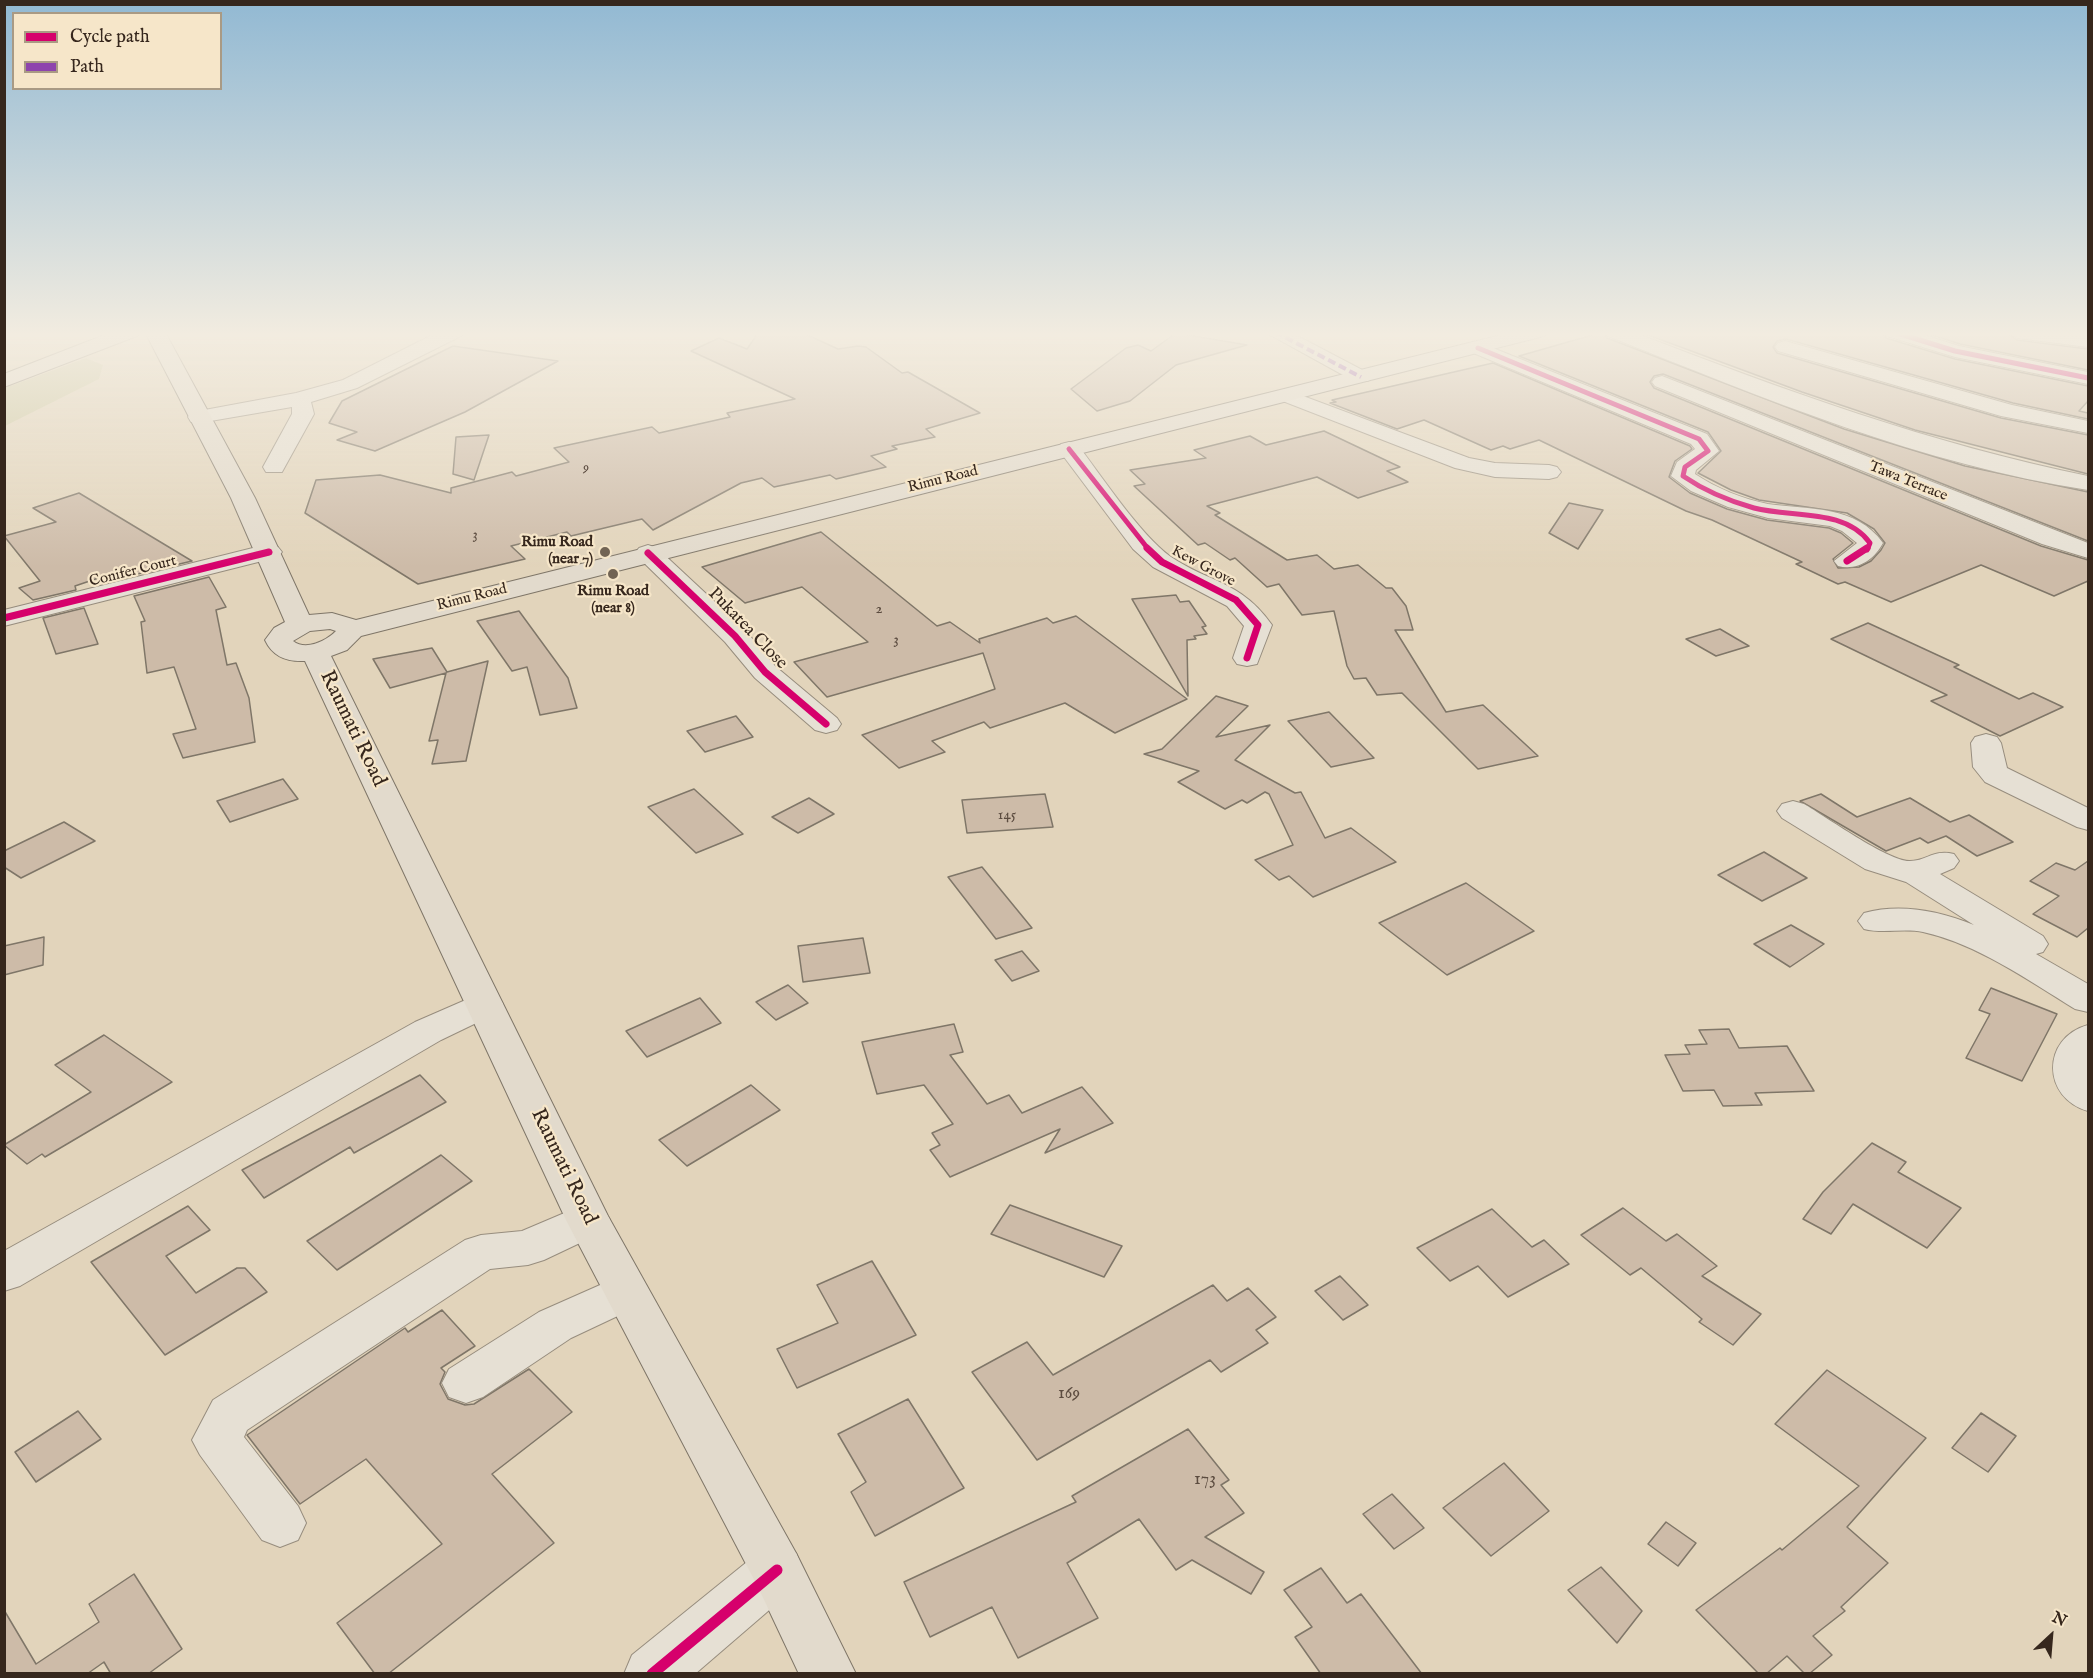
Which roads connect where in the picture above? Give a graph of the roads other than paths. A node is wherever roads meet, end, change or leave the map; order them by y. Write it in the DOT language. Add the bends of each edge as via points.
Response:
graph roads {
  1 [pos="196,410"];
  2 [pos="236,410"];
  3 [pos="303,410"];
  4 [pos="1228,410"];
  5 [pos="1325,410"];
  6 [pos="1629,410"];
  7 [pos="1732,410"];
  8 [pos="1819,410"];
  9 [pos="2009,410"];
  10 [pos="199,417"];
  11 [pos="2088,427"];
  12 [pos="1069,449"];
  13 [pos="274,467"];
  14 [pos="1549,471"];
  15 [pos="2088,483"];
  16 [pos="2088,551"];
  17 [pos="269,552"];
  18 [pos="648,553"];
  19 [pos="1847,561"];
  20 [pos="4,618"];
  21 [pos="307,639"];
  22 [pos="1247,658"];
  23 [pos="826,724"];
  24 [pos="1986,743"];
  25 [pos="1793,811"];
  26 [pos="2088,820"];
  27 [pos="1876,921"];
  28 [pos="2088,979"];
  29 [pos="2088,1000"];
  30 [pos="484,1004"];
  31 [pos="2088,1038"];
  32 [pos="2088,1097"];
  33 [pos="588,1220"];
  34 [pos="4,1273"];
  35 [pos="626,1292"];
  36 [pos="466,1383"];
  37 [pos="280,1523"];
  38 [pos="777,1570"];
  39 [pos="652,1674"];
  40 [pos="828,1674"];
  1 -- 10 [label="main road, Raumati Road"];
  2 -- 10 [label="street"];
  3 -- 13 [label="street"];
  4 -- 12 [label="main road, Rimu Road"];
  5 -- 14 [label="street" via="1463,463 1495,470"];
  6 -- 19 [label="street" via="1699,439 1708,451 1685,467 1683,476 1697,486 1756,509 1854,526 1868,537 1869,547"];
  7 -- 16 [label="street, Tawa Terrace"];
  8 -- 15 [label="street" via="1974,460"];
  9 -- 11 [label="street"];
  10 -- 17 [label="main road, Raumati Road"];
  12 -- 18 [label="main road, Rimu Road"];
  12 -- 22 [label="street, Kew Grove" via="1142,544 1162,562 1236,600 1251,614 1258,625"];
  17 -- 20 [label="street, Conifer Court"];
  17 -- 21 [label="main road, Raumati Road"];
  18 -- 21 [label="main road, Rimu Road" via="350,630 341,643"];
  18 -- 23 [label="street, Pukatea Close" via="735,636 765,672"];
  21 -- 30 [label="main road, Raumati Road"];
  24 -- 26 [label="street" via="1989,767 1996,775"];
  25 -- 28 [label="street" via="1877,862 1930,868"];
  27 -- 29 [label="street" via="1928,923 1977,939"];
  30 -- 33 [label="main road, Raumati Road"];
  30 -- 34 [label="street" via="428,1031"];
  31 -- 32 [label="street" via="2081,1042 2074,1058 2072,1076 2079,1092"];
  33 -- 35 [label="main road, Raumati Road"];
  33 -- 37 [label="street" via="528,1248 481,1252 230,1415 217,1440"];
  35 -- 36 [label="street" via="555,1325"];
  35 -- 38 [label="main road, Raumati Road"];
  38 -- 39 [label="street"];
  38 -- 40 [label="main road, Raumati Road"];
}
